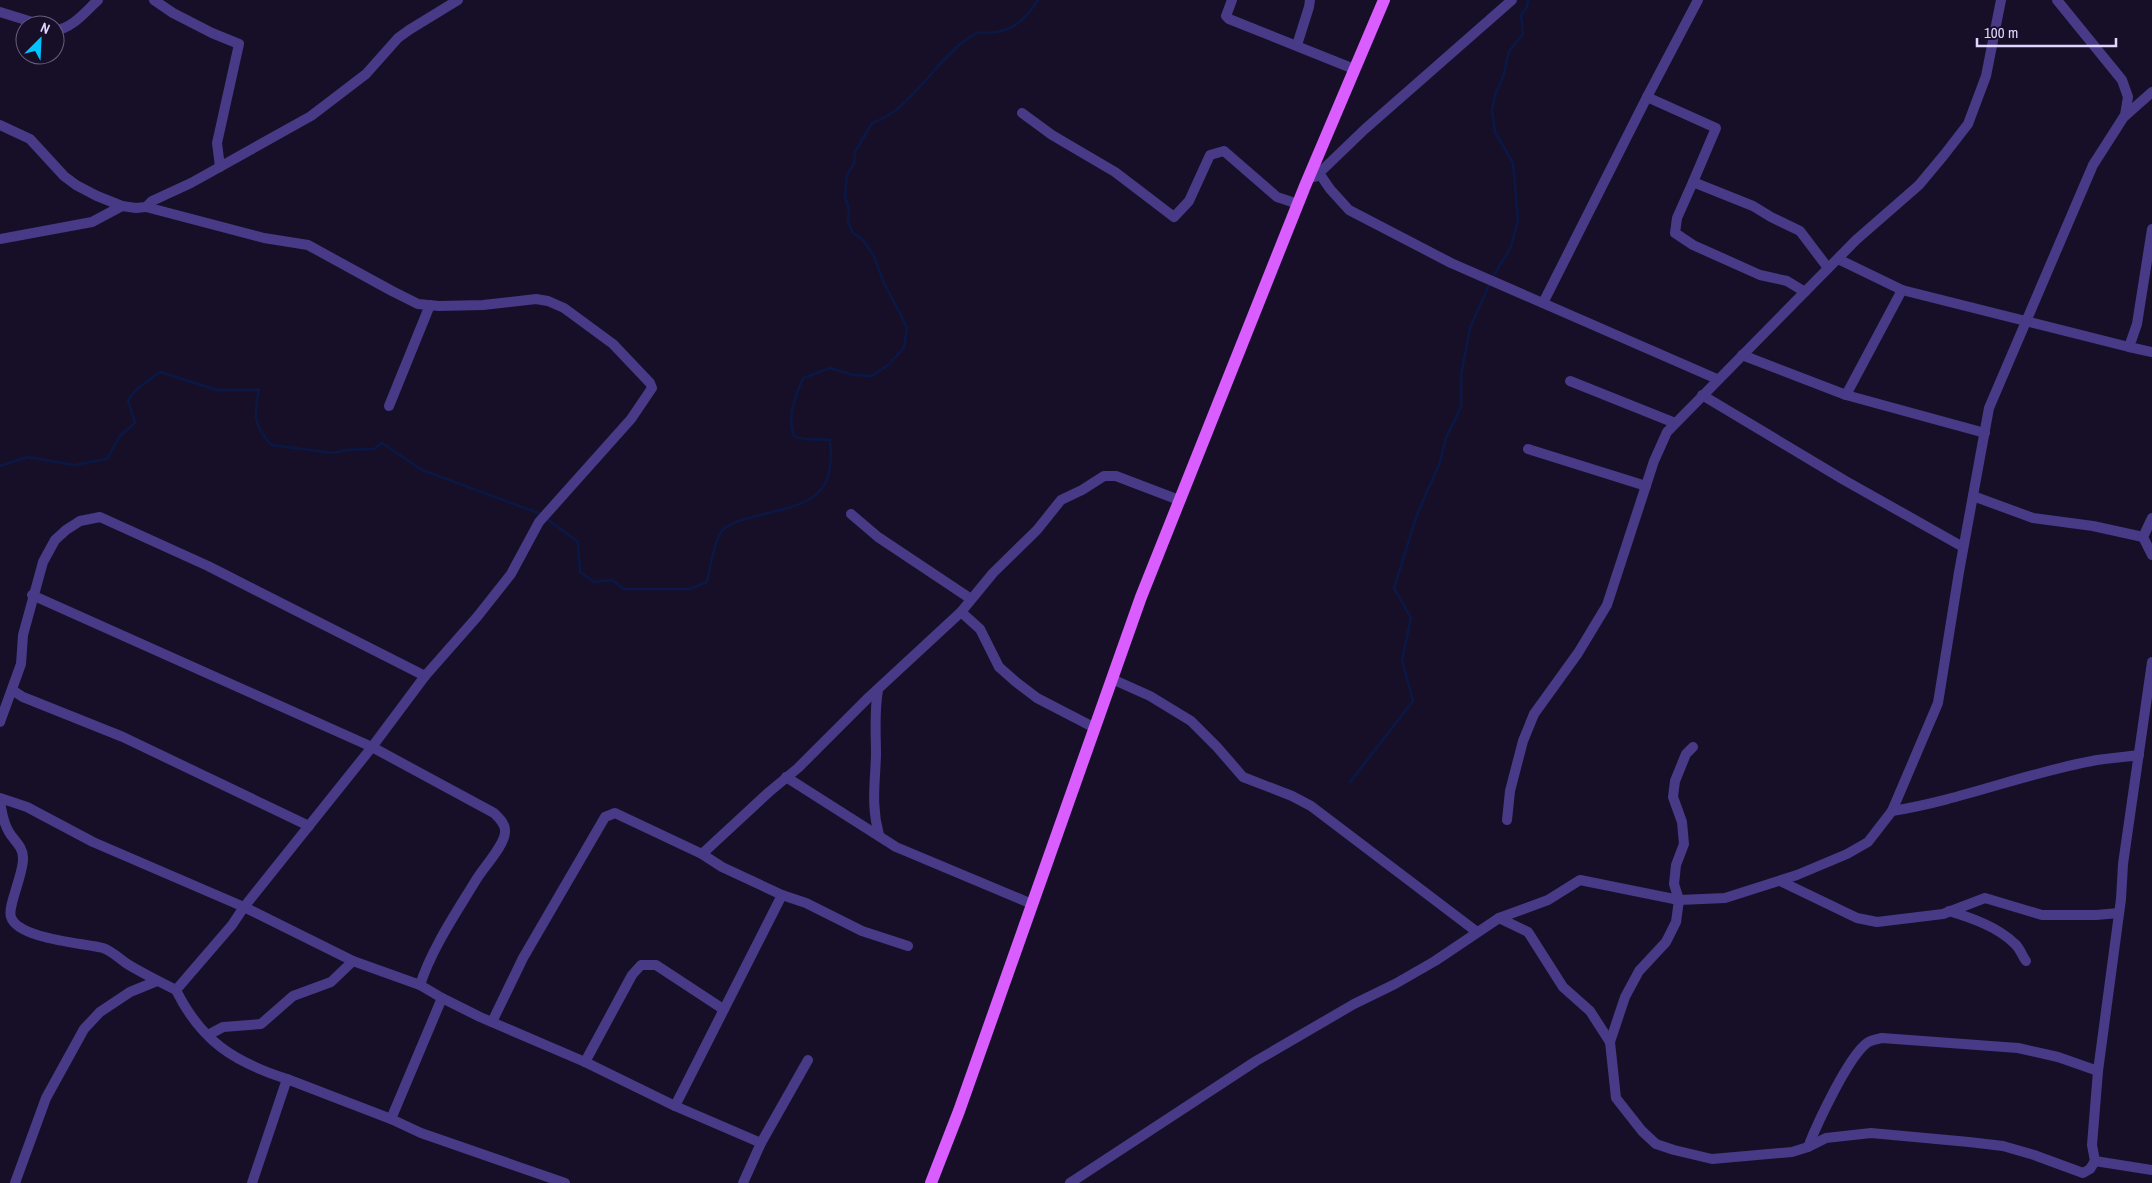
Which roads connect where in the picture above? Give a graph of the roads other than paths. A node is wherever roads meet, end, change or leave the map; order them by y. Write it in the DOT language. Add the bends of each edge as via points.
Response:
graph roads {
  1 [pos="98,0"];
  2 [pos="154,0"];
  3 [pos="458,0"];
  4 [pos="1232,0"];
  5 [pos="1310,0"];
  6 [pos="1384,0"];
  7 [pos="1512,0"];
  8 [pos="1698,0"];
  9 [pos="2001,0"];
  10 [pos="2057,0"];
  11 [pos="0,12"];
  12 [pos="15,17"];
  13 [pos="65,26"];
  14 [pos="1298,45"];
  15 [pos="1354,69"];
  16 [pos="2151,95"];
  17 [pos="1647,97"];
  18 [pos="1022,113"];
  19 [pos="2123,118"];
  20 [pos="0,125"];
  21 [pos="220,167"];
  22 [pos="1319,173"];
  23 [pos="1693,182"];
  24 [pos="1306,186"];
  25 [pos="1298,204"];
  26 [pos="122,206"];
  27 [pos="146,207"];
  28 [pos="2152,229"];
  29 [pos="0,238"];
  30 [pos="1838,259"];
  31 [pos="1828,268"];
  32 [pos="1902,290"];
  33 [pos="1805,292"];
  34 [pos="1543,303"];
  35 [pos="430,305"];
  36 [pos="2026,320"];
  37 [pos="2129,347"];
  38 [pos="2152,352"];
  39 [pos="1742,355"];
  40 [pos="1717,379"];
  41 [pos="1570,381"];
  42 [pos="1702,395"];
  43 [pos="1846,395"];
  44 [pos="389,406"];
  45 [pos="1675,423"];
  46 [pos="1985,433"];
  47 [pos="1528,449"];
  48 [pos="1646,486"];
  49 [pos="1973,496"];
  50 [pos="1179,500"];
  51 [pos="851,514"];
  52 [pos="2152,518"];
  53 [pos="2143,537"];
  54 [pos="1963,547"];
  55 [pos="2152,555"];
  56 [pos="32,595"];
  57 [pos="971,599"];
  58 [pos="961,612"];
  59 [pos="2152,662"];
  60 [pos="425,676"];
  61 [pos="1112,679"];
  62 [pos="12,690"];
  63 [pos="878,690"];
  64 [pos="0,722"];
  65 [pos="1095,728"];
  66 [pos="372,747"];
  67 [pos="1693,747"];
  68 [pos="2139,755"];
  69 [pos="786,777"];
  70 [pos="0,798"];
  71 [pos="0,802"];
  72 [pos="1892,811"];
  73 [pos="1507,820"];
  74 [pos="309,826"];
  75 [pos="879,835"];
  76 [pos="702,854"];
  77 [pos="1780,881"];
  78 [pos="782,895"];
  79 [pos="1679,900"];
  80 [pos="1032,904"];
  81 [pos="244,907"];
  82 [pos="1949,911"];
  83 [pos="2119,913"];
  84 [pos="1499,918"];
  85 [pos="1477,932"];
  86 [pos="908,946"];
  87 [pos="353,961"];
  88 [pos="2026,961"];
  89 [pos="157,981"];
  90 [pos="420,985"];
  91 [pos="176,990"];
  92 [pos="442,998"];
  93 [pos="723,1009"];
  94 [pos="492,1022"];
  95 [pos="208,1035"];
  96 [pos="1610,1042"];
  97 [pos="808,1060"];
  98 [pos="585,1062"];
  99 [pos="2098,1071"];
  100 [pos="287,1079"];
  101 [pos="674,1106"];
  102 [pos="391,1119"];
  103 [pos="761,1143"];
  104 [pos="1808,1147"];
  105 [pos="2095,1161"];
  106 [pos="2152,1170"];
  107 [pos="15,1183"];
  108 [pos="252,1183"];
  109 [pos="565,1183"];
  110 [pos="743,1183"];
  111 [pos="931,1183"];
  112 [pos="1070,1183"];
  1 -- 13 [label="street"];
  2 -- 21 [label="street" via="173,13 239,44 218,143"];
  3 -- 21 [label="street" via="404,34 366,74 311,116"];
  4 -- 14 [label="street" via="1226,16 1229,19"];
  5 -- 14 [label="street"];
  6 -- 15 [label="main road"];
  7 -- 22 [label="street"];
  8 -- 17 [label="street"];
  9 -- 30 [label="street" via="1986,76 1968,124 1920,185"];
  10 -- 19 [label="street" via="2126,87 2128,105"];
  11 -- 12 [label="street"];
  14 -- 15 [label="street"];
  15 -- 24 [label="main road"];
  16 -- 19 [label="street"];
  17 -- 23 [label="street" via="1716,128"];
  17 -- 34 [label="street"];
  18 -- 25 [label="street" via="1115,172 1174,217 1188,201 1210,155 1224,151 1277,197"];
  19 -- 36 [label="street" via="2094,165"];
  20 -- 26 [label="street" via="30,139 76,185"];
  21 -- 27 [label="street"];
  22 -- 24 [label="street"];
  22 -- 34 [label="street" via="1349,210 1451,264"];
  23 -- 31 [label="street" via="1753,206 1800,231"];
  23 -- 33 [label="street" via="1677,218 1675,233 1693,245"];
  24 -- 25 [label="main road"];
  25 -- 50 [label="main road"];
  26 -- 27 [label="street"];
  26 -- 29 [label="street" via="92,222"];
  27 -- 35 [label="street" via="264,238 308,244 392,291 418,304"];
  28 -- 37 [label="street" via="2137,324"];
  30 -- 31 [label="street"];
  30 -- 32 [label="street"];
  31 -- 33 [label="street"];
  32 -- 36 [label="street"];
  32 -- 43 [label="street"];
  33 -- 39 [label="street"];
  34 -- 40 [label="street"];
  35 -- 44 [label="street"];
  35 -- 60 [label="street" via="548,301 564,308 613,344 652,386 631,419 539,522 511,574"];
  36 -- 37 [label="street"];
  36 -- 46 [label="street" via="1989,408"];
  37 -- 38 [label="street"];
  39 -- 40 [label="street"];
  39 -- 43 [label="street"];
  40 -- 42 [label="street"];
  41 -- 45 [label="street"];
  42 -- 45 [label="street"];
  42 -- 54 [label="street"];
  43 -- 46 [label="street"];
  45 -- 48 [label="street" via="1667,432"];
  46 -- 49 [label="street"];
  47 -- 48 [label="street"];
  48 -- 73 [label="street" via="1608,605 1534,714 1510,791"];
  49 -- 53 [label="street" via="2033,518"];
  49 -- 54 [label="street"];
  50 -- 57 [label="street" via="1116,476 1104,476 1061,500"];
  50 -- 61 [label="main road"];
  51 -- 57 [label="street"];
  52 -- 53 [label="street"];
  53 -- 55 [label="street"];
  54 -- 72 [label="street" via="1938,703"];
  56 -- 60 [label="street" via="43,562 56,540 80,521 100,517 208,566"];
  56 -- 62 [label="street" via="23,635 21,664"];
  56 -- 66 [label="street"];
  57 -- 58 [label="street"];
  58 -- 63 [label="street"];
  58 -- 65 [label="street" via="980,629 1000,667 1016,682 1036,698"];
  59 -- 68 [label="street"];
  60 -- 66 [label="street"];
  61 -- 65 [label="main road"];
  61 -- 85 [label="street" via="1150,696 1191,721 1243,777 1311,806"];
  62 -- 64 [label="street"];
  62 -- 74 [label="street" via="123,737"];
  63 -- 69 [label="street"];
  63 -- 75 [label="street" via="873,791"];
  65 -- 80 [label="main road"];
  66 -- 74 [label="street"];
  66 -- 90 [label="street" via="494,812 506,831 503,841 445,933"];
  67 -- 79 [label="street" via="1686,754 1675,781 1673,797 1684,833 1674,884"];
  68 -- 72 [label="street" via="2070,766 1921,807"];
  68 -- 83 [label="street"];
  69 -- 75 [label="street"];
  69 -- 76 [label="street"];
  70 -- 81 [label="street" via="28,807 94,842"];
  71 -- 89 [label="street" via="3,819 23,852 18,887 11,905 11,917 16,924 47,938 104,949"];
  72 -- 77 [label="street" via="1868,842"];
  74 -- 81 [label="street"];
  75 -- 80 [label="street" via="896,847"];
  76 -- 78 [label="street"];
  76 -- 94 [label="street" via="615,813 605,817 523,958"];
  77 -- 79 [label="street" via="1724,898"];
  77 -- 82 [label="street" via="1857,918 1877,922"];
  78 -- 86 [label="street" via="806,903 862,931"];
  78 -- 93 [label="street"];
  79 -- 84 [label="street" via="1580,880 1548,900"];
  79 -- 96 [label="street" via="1676,922 1666,942 1639,970 1625,997"];
  80 -- 111 [label="main road"];
  81 -- 87 [label="street"];
  81 -- 91 [label="street"];
  82 -- 83 [label="street" via="1985,898 2042,915"];
  82 -- 88 [label="street" via="1973,918 1993,929 2016,944"];
  83 -- 99 [label="street"];
  84 -- 85 [label="street"];
  84 -- 96 [label="street" via="1528,932 1563,987 1590,1012"];
  85 -- 112 [label="street" via="1395,984 1256,1061"];
  87 -- 90 [label="street"];
  87 -- 95 [label="street" via="331,982 293,996 261,1024 223,1027"];
  89 -- 91 [label="street"];
  89 -- 107 [label="street" via="130,992 100,1012 84,1029 46,1098"];
  90 -- 92 [label="street"];
  91 -- 95 [label="street" via="200,1029"];
  92 -- 94 [label="street"];
  92 -- 102 [label="street"];
  93 -- 98 [label="street" via="656,965 641,965 632,975"];
  93 -- 101 [label="street"];
  94 -- 98 [label="street"];
  95 -- 100 [label="street" via="239,1061"];
  96 -- 104 [label="street" via="1616,1098 1656,1144 1712,1159 1792,1152"];
  97 -- 103 [label="street"];
  98 -- 101 [label="street"];
  99 -- 104 [label="street" via="2018,1048 1882,1038 1865,1044 1848,1068"];
  99 -- 105 [label="street" via="2092,1145"];
  100 -- 102 [label="street"];
  100 -- 108 [label="street"];
  101 -- 103 [label="street"];
  102 -- 109 [label="street" via="421,1133"];
  103 -- 110 [label="street"];
  104 -- 105 [label="street" via="1826,1138 1871,1133 2003,1146 2083,1173"];
  105 -- 106 [label="street"];
}
